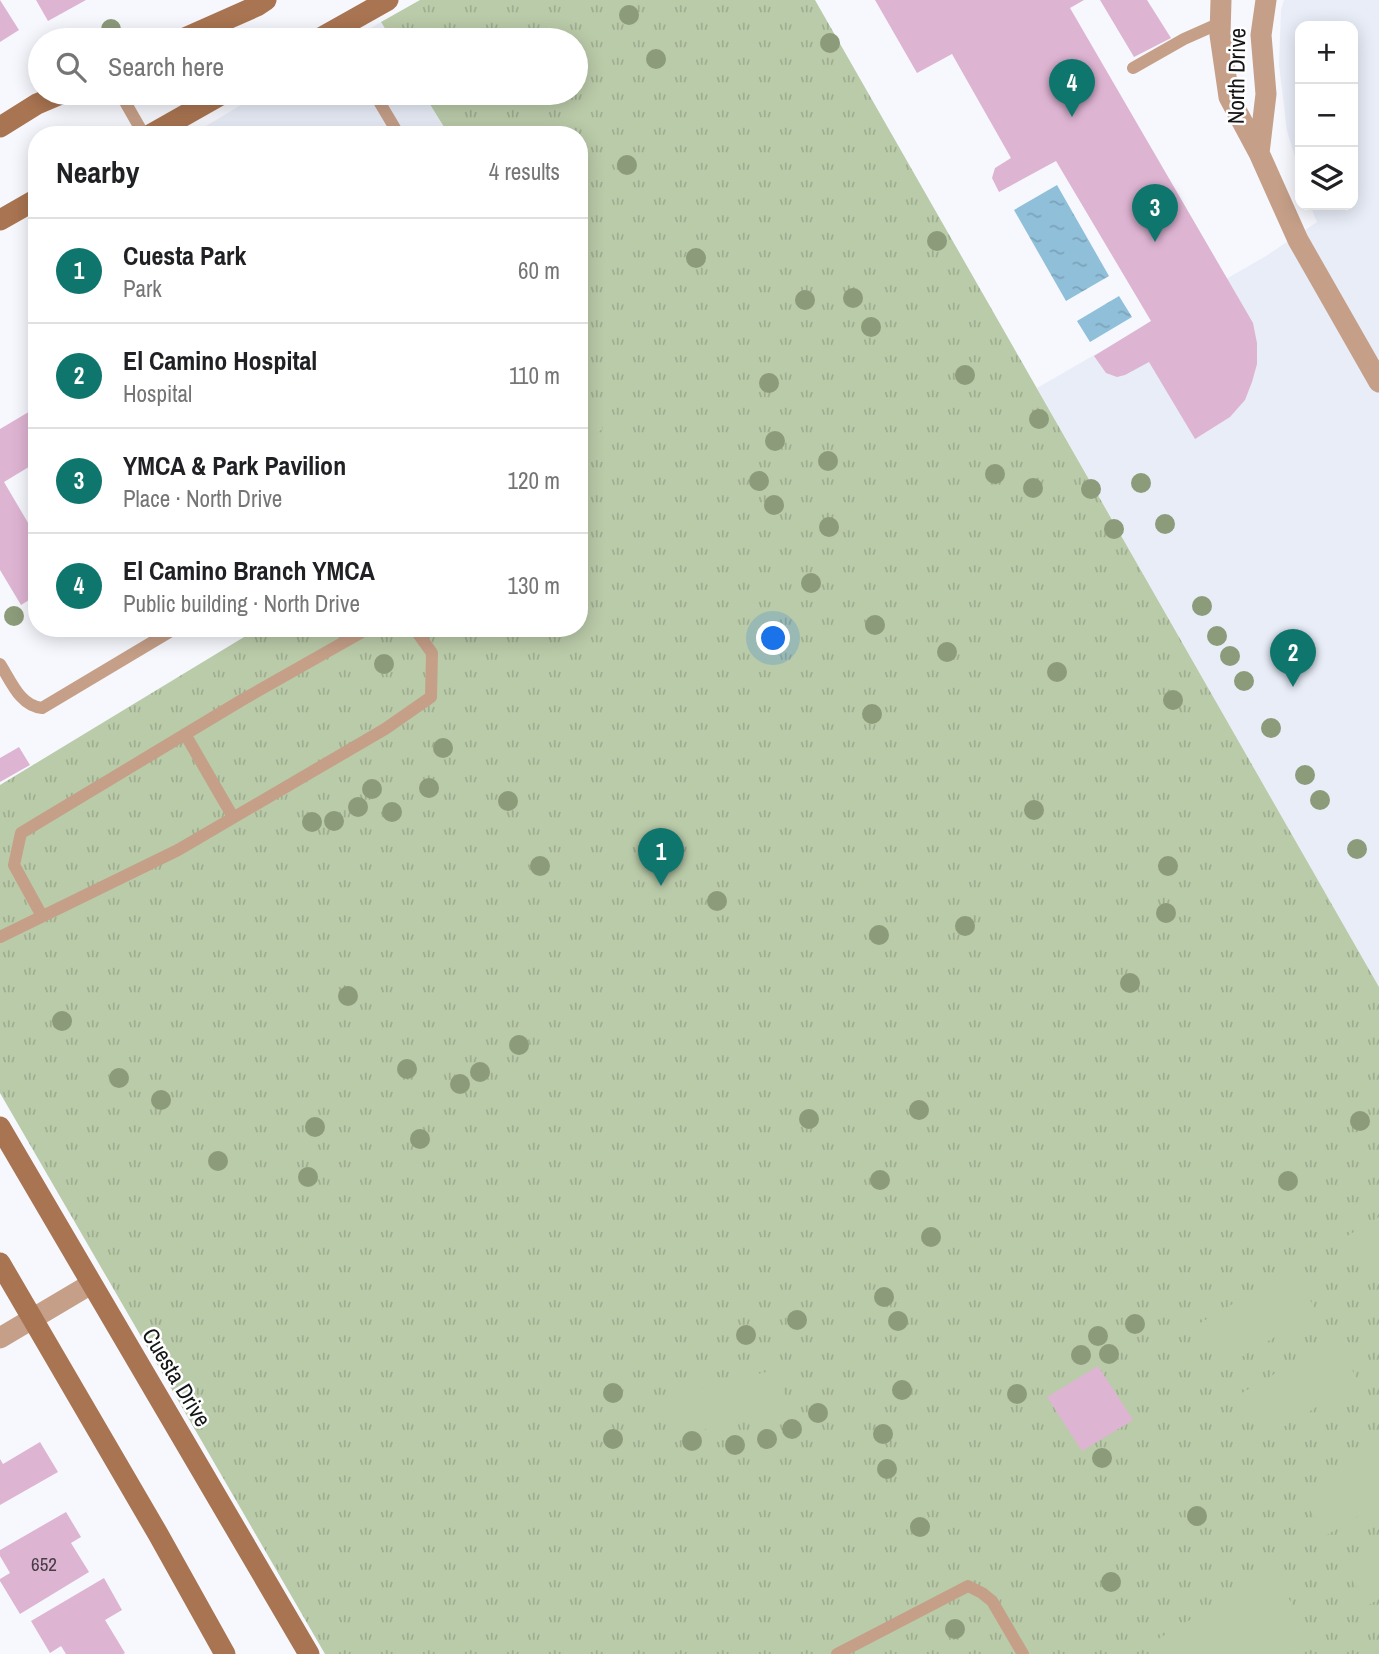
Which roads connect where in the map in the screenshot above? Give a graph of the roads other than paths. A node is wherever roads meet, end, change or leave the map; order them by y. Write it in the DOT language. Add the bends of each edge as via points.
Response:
graph roads {
  1 [pos="266,0"];
  2 [pos="388,0"];
  3 [pos="1221,0"];
  4 [pos="1266,0"];
  5 [pos="1220,23"];
  6 [pos="207,28"];
  7 [pos="338,28"];
  8 [pos="1133,68"];
  9 [pos="35,105"];
  10 [pos="127,105"];
  11 [pos="204,105"];
  12 [pos="381,105"];
  13 [pos="139,126"];
  14 [pos="166,126"];
  15 [pos="394,126"];
  16 [pos="0,127"];
  17 [pos="1259,153"];
  18 [pos="28,204"];
  19 [pos="0,220"];
  20 [pos="1379,382"];
  21 [pos="161,637"];
  22 [pos="353,637"];
  23 [pos="420,637"];
  24 [pos="0,664"];
  25 [pos="185,734"];
  26 [pos="233,817"];
  27 [pos="42,916"];
  28 [pos="0,937"];
  29 [pos="0,1127"];
  30 [pos="0,1264"];
  31 [pos="91,1284"];
  32 [pos="33,1319"];
  33 [pos="0,1338"];
  34 [pos="225,1654"];
  35 [pos="309,1654"];
  36 [pos="837,1654"];
  37 [pos="1023,1654"];
  1 -- 6 [label="main road"];
  2 -- 7 [label="main road"];
  3 -- 5 [label="street, North Drive"];
  4 -- 17 [label="street, North Drive" via="1261,34 1266,94"];
  5 -- 8 [label="lane"];
  5 -- 17 [label="street, North Drive" via="1230,97"];
  9 -- 16 [label="main road"];
  10 -- 13 [label="lane"];
  11 -- 14 [label="main road"];
  12 -- 15 [label="lane"];
  17 -- 20 [label="street, North Drive" via="1298,240"];
  18 -- 19 [label="main road"];
  21 -- 24 [label="lane" via="42,708 32,707 20,696"];
  22 -- 25 [label="lane"];
  23 -- 26 [label="lane" via="432,653 431,697 386,729"];
  25 -- 26 [label="lane"];
  25 -- 27 [label="lane" via="21,833 14,865"];
  26 -- 27 [label="lane" via="177,850"];
  27 -- 28 [label="lane"];
  29 -- 31 [label="main road, Cuesta Drive"];
  30 -- 32 [label="main road"];
  31 -- 32 [label="street"];
  31 -- 35 [label="main road, Cuesta Drive"];
  32 -- 33 [label="street"];
  32 -- 34 [label="main road"];
  36 -- 37 [label="lane" via="968,1586 992,1601"];
}
